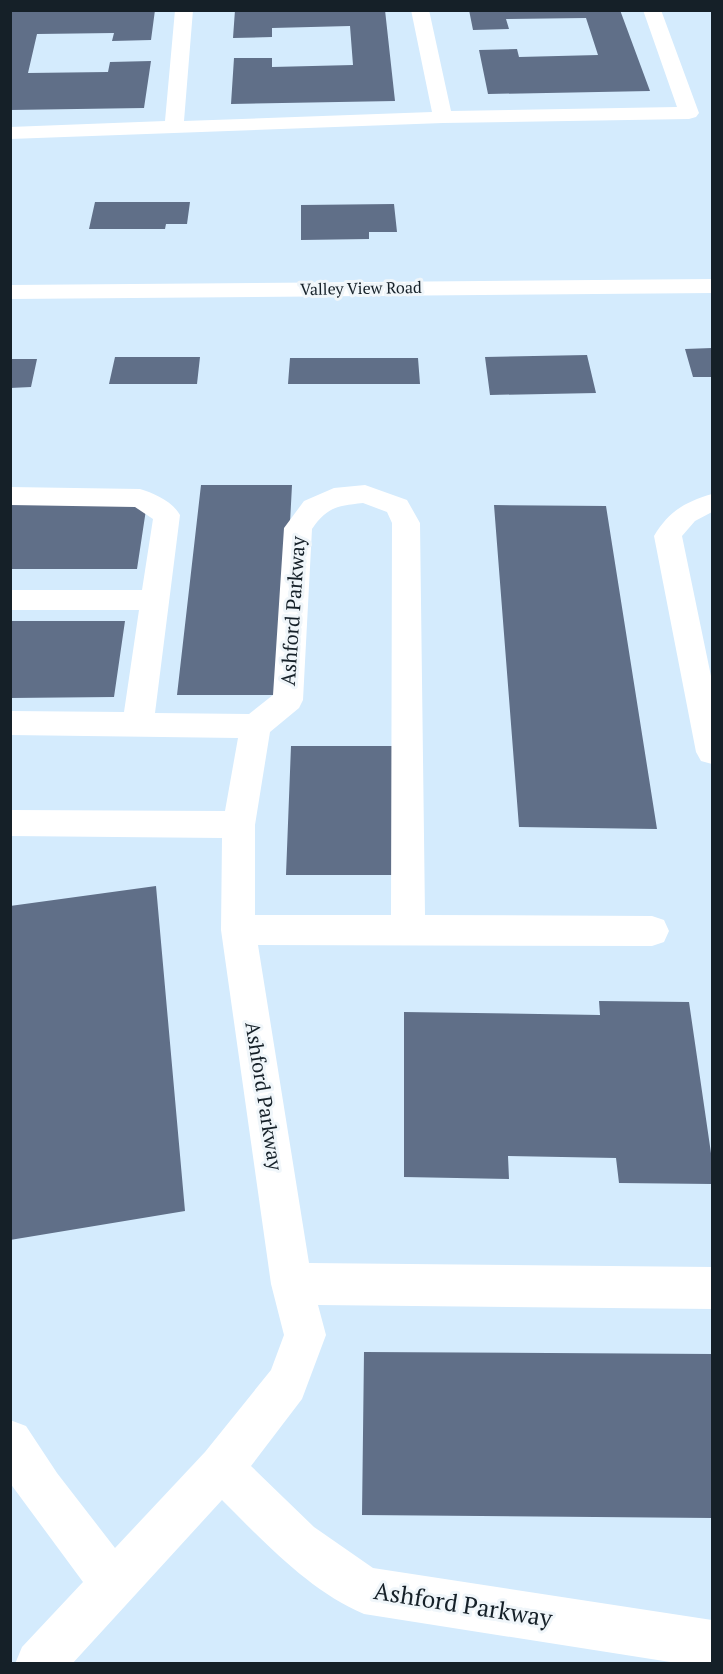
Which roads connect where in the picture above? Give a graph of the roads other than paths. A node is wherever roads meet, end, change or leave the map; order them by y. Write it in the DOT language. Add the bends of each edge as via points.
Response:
graph roads {
  1 [pos="184,10"];
  2 [pos="420,10"];
  3 [pos="652,10"];
  4 [pos="443,117"];
  5 [pos="174,127"];
  6 [pos="10,133"];
  7 [pos="712,286"];
  8 [pos="10,292"];
  9 [pos="10,496"];
  10 [pos="712,503"];
  11 [pos="10,600"];
  12 [pos="154,600"];
  13 [pos="10,723"];
  14 [pos="138,725"];
  15 [pos="255,726"];
  16 [pos="712,752"];
  17 [pos="10,823"];
  18 [pos="239,825"];
  19 [pos="238,930"];
  20 [pos="408,930"];
  21 [pos="652,931"];
  22 [pos="292,1284"];
  23 [pos="712,1288"];
  24 [pos="10,1442"];
  25 [pos="221,1468"];
  26 [pos="114,1584"];
  27 [pos="712,1644"];
  28 [pos="39,1664"];
  1 -- 5 [label="street"];
  2 -- 4 [label="street"];
  3 -- 4 [label="street" via="689,113"];
  4 -- 5 [label="street"];
  5 -- 6 [label="street"];
  7 -- 8 [label="street, Valley View Road"];
  9 -- 12 [label="street" via="140,498 167,515"];
  10 -- 16 [label="street" via="693,508 675,522 668,536"];
  11 -- 12 [label="street"];
  12 -- 14 [label="street"];
  13 -- 14 [label="street"];
  14 -- 15 [label="street"];
  15 -- 18 [label="street, Ashford Parkway"];
  15 -- 20 [label="street, Ashford Parkway" via="288,700 298,528 313,507 334,497 365,494 398,506 406,523"];
  17 -- 18 [label="street"];
  18 -- 19 [label="street, Ashford Parkway"];
  19 -- 20 [label="street"];
  19 -- 22 [label="street, Ashford Parkway"];
  20 -- 21 [label="street"];
  22 -- 23 [label="street"];
  22 -- 25 [label="street, Ashford Parkway" via="305,1335 287,1384"];
  24 -- 26 [label="street" via="40,1489"];
  25 -- 26 [label="street, Ashford Parkway"];
  25 -- 27 [label="street, Ashford Parkway" via="298,1543 364,1590"];
  26 -- 28 [label="street, Ashford Parkway"];
}
